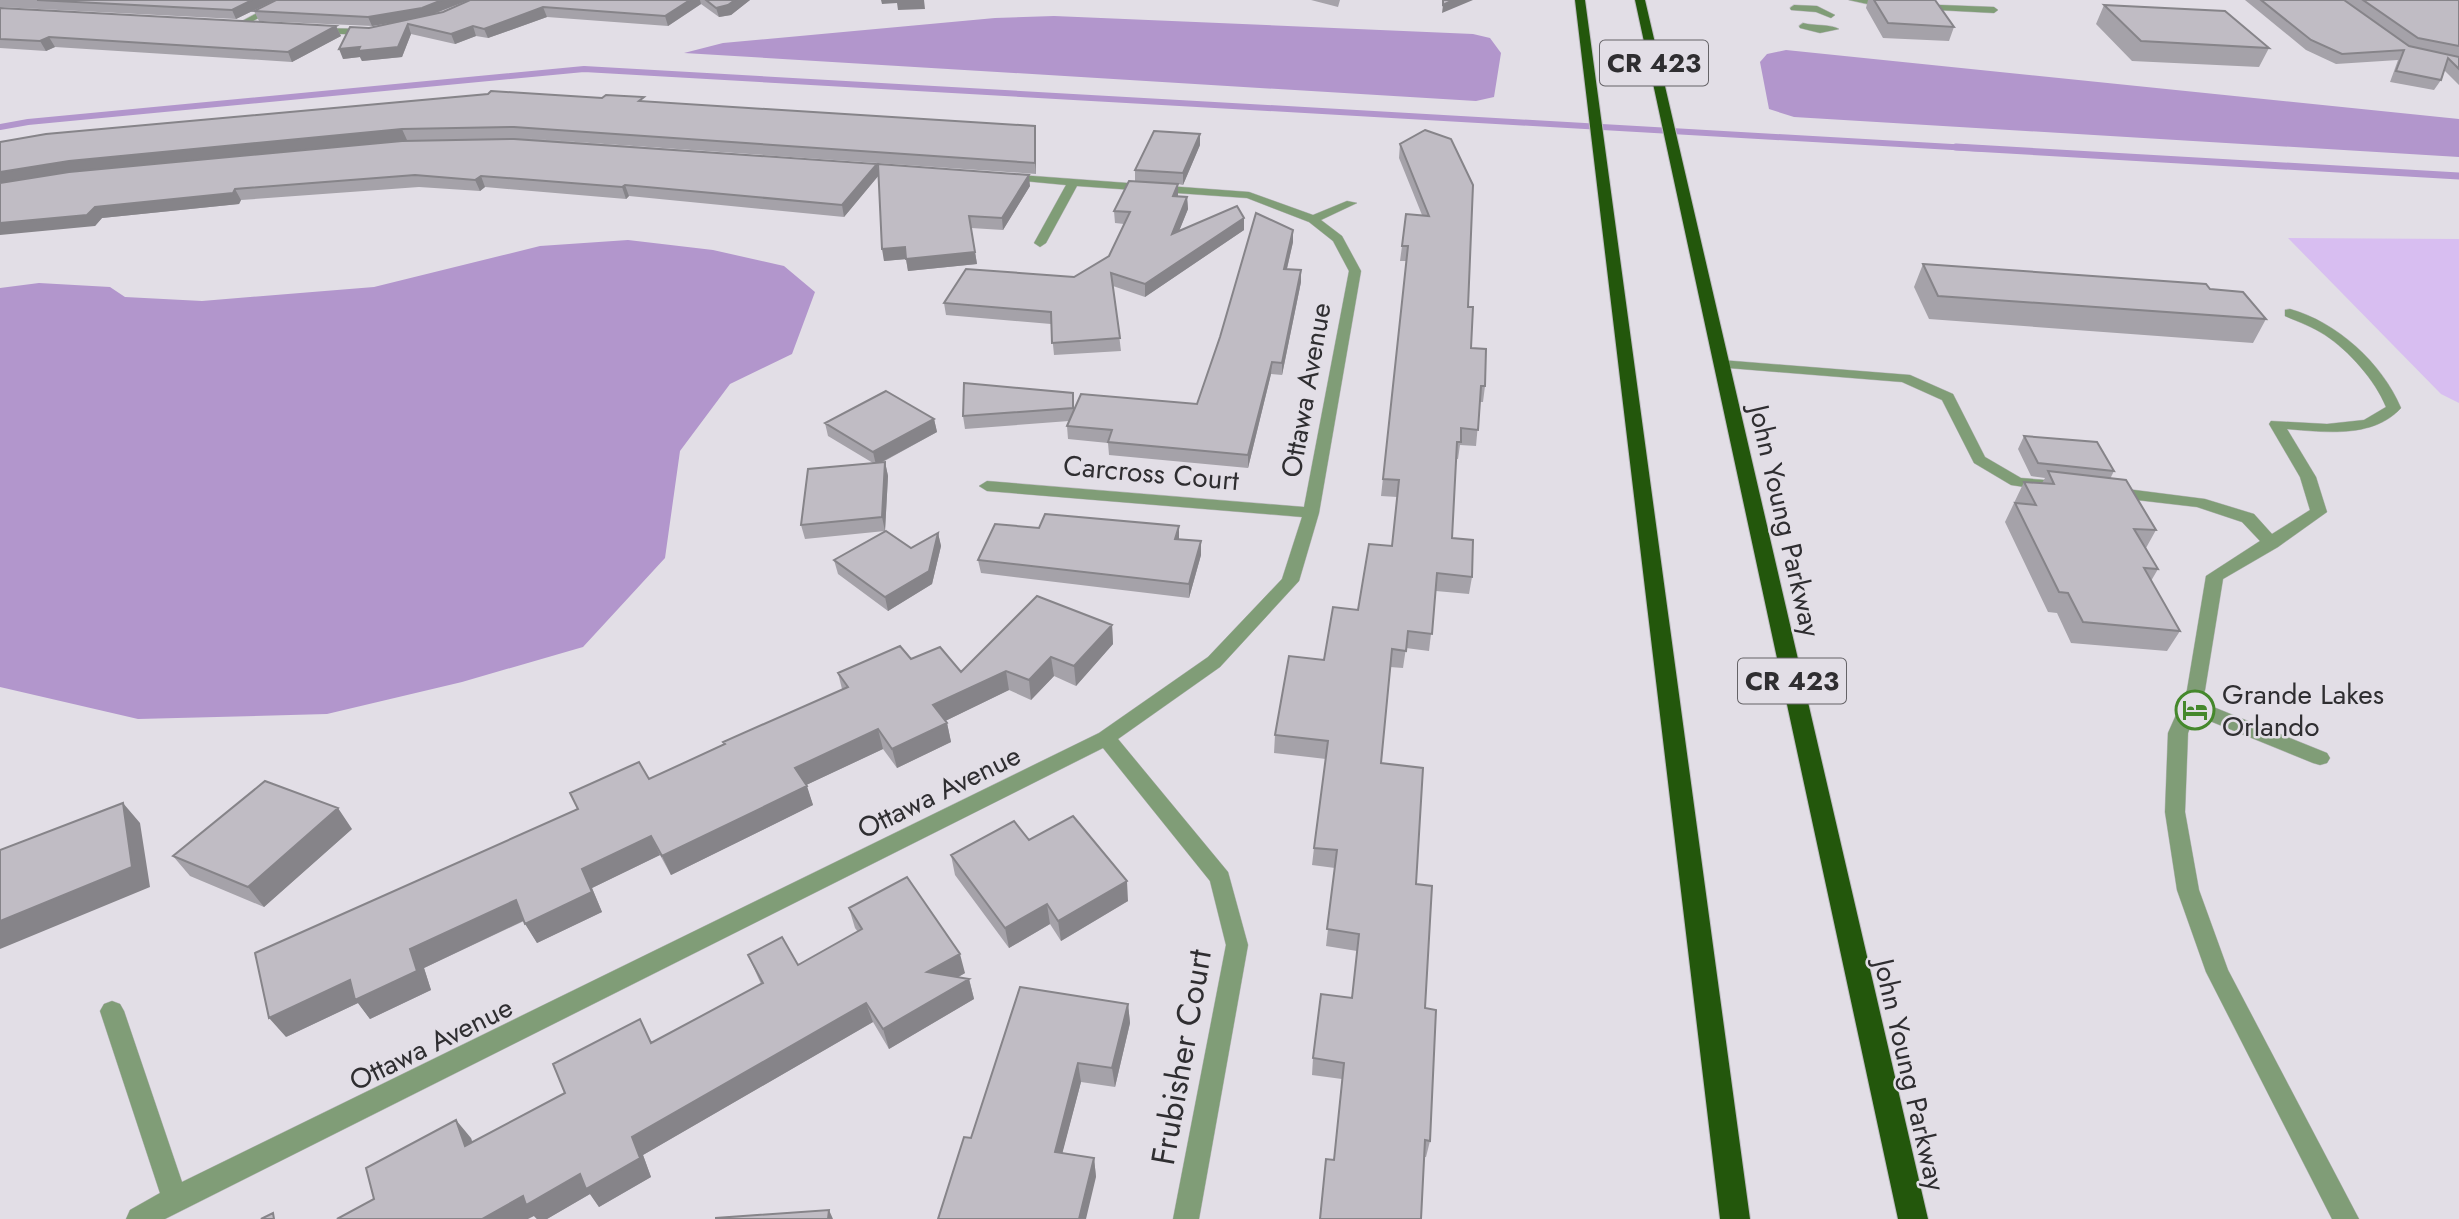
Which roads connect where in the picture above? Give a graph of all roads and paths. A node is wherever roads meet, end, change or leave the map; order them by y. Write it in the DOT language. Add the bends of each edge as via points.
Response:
graph roads {
  1 [pos="288,0"];
  2 [pos="1580,0"];
  3 [pos="1640,0"];
  4 [pos="1853,0"];
  5 [pos="1881,4"];
  6 [pos="1904,5"];
  7 [pos="1794,8"];
  8 [pos="1994,10"];
  9 [pos="1831,15"];
  10 [pos="223,25"];
  11 [pos="237,26"];
  12 [pos="1802,26"];
  13 [pos="262,27"];
  14 [pos="299,29"];
  15 [pos="1834,29"];
  16 [pos="383,31"];
  17 [pos="990,176"];
  18 [pos="1074,181"];
  19 [pos="1351,203"];
  20 [pos="1313,219"];
  21 [pos="1040,243"];
  22 [pos="2290,313"];
  23 [pos="1721,364"];
  24 [pos="988,486"];
  25 [pos="2055,486"];
  26 [pos="2094,491"];
  27 [pos="1311,513"];
  28 [pos="2272,543"];
  29 [pos="2190,705"];
  30 [pos="1106,738"];
  31 [pos="2320,758"];
  32 [pos="112,1011"];
  33 [pos="175,1199"];
  34 [pos="139,1219"];
  35 [pos="1186,1219"];
  36 [pos="1735,1219"];
  37 [pos="1913,1219"];
  38 [pos="2346,1219"];
  1 -- 11 [label="street"];
  2 -- 36 [label="highway, CR 423"];
  3 -- 23 [label="highway, John Young Parkway / CR 423"];
  4 -- 5 [label="street"];
  6 -- 8 [label="street"];
  7 -- 9 [label="street"];
  10 -- 11 [label="street"];
  11 -- 13 [label="street"];
  12 -- 15 [label="street"];
  14 -- 16 [label="street"];
  17 -- 18 [label="street, Ottawa Avenue"];
  18 -- 20 [label="street, Ottawa Avenue" via="1249,195"];
  18 -- 21 [label="street"];
  19 -- 20 [label="street"];
  20 -- 27 [label="street, Ottawa Avenue" via="1338,239 1354,271"];
  22 -- 28 [label="street" via="2333,335 2375,378 2394,408 2368,424 2327,428 2276,424 2308,477 2319,512"];
  23 -- 25 [label="street" via="1905,378 1948,397 1979,460 2017,482"];
  23 -- 37 [label="highway, John Young Parkway / CR 423"];
  24 -- 27 [label="street, Carcross Court"];
  26 -- 28 [label="street" via="2199,502 2248,518"];
  27 -- 30 [label="street, Ottawa Avenue" via="1290,582 1213,662"];
  28 -- 29 [label="street" via="2215,576"];
  29 -- 31 [label="street"];
  29 -- 38 [label="street" via="2178,733 2175,812 2188,890 2217,972"];
  30 -- 33 [label="street, Ottawa Avenue"];
  30 -- 35 [label="street, Frubisher Court" via="1220,878 1237,945"];
  32 -- 33 [label="street"];
  33 -- 34 [label="street, Ottawa Avenue"];
}
